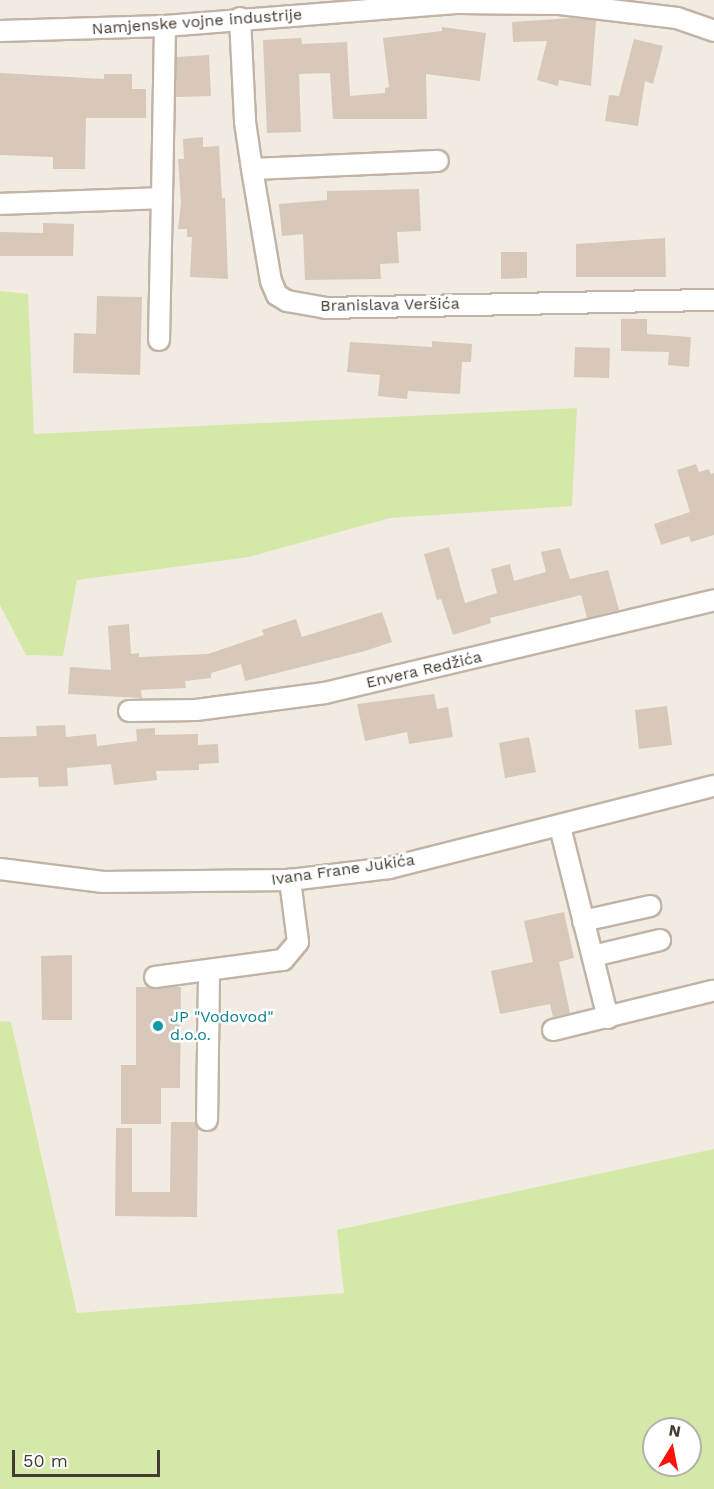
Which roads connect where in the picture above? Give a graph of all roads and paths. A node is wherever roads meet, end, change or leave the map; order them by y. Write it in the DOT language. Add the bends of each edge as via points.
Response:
graph roads {
  1 [pos="560,2"];
  2 [pos="240,18"];
  3 [pos="165,26"];
  4 [pos="0,31"];
  5 [pos="714,31"];
  6 [pos="438,161"];
  7 [pos="252,169"];
  8 [pos="162,198"];
  9 [pos="0,204"];
  10 [pos="714,300"];
  11 [pos="159,340"];
  12 [pos="714,600"];
  13 [pos="129,711"];
  14 [pos="714,786"];
  15 [pos="560,827"];
  16 [pos="0,869"];
  17 [pos="290,880"];
  18 [pos="650,906"];
  19 [pos="583,921"];
  20 [pos="660,940"];
  21 [pos="593,956"];
  22 [pos="209,971"];
  23 [pos="155,977"];
  24 [pos="712,991"];
  25 [pos="609,1018"];
  26 [pos="554,1030"];
  27 [pos="207,1120"];
  1 -- 2 [label="street, Namjenske vojne industrije" via="459,3"];
  1 -- 5 [label="street, Namjenske vojne industrije" via="677,18"];
  2 -- 3 [label="street, Namjenske vojne industrije"];
  2 -- 7 [label="street, Branislava Veršića" via="245,122"];
  3 -- 4 [label="street, Namjenske vojne industrije"];
  3 -- 8 [label="street"];
  6 -- 7 [label="street"];
  7 -- 10 [label="street, Branislava Veršića" via="271,281 277,295 299,306"];
  8 -- 9 [label="street"];
  8 -- 11 [label="street"];
  12 -- 13 [label="street, Envera Redžića" via="325,693 196,710"];
  14 -- 15 [label="street, Ivana Frane Jukića"];
  15 -- 17 [label="street, Ivana Frane Jukića" via="389,868"];
  15 -- 19 [label="street"];
  16 -- 17 [label="street, Ivana Frane Jukića" via="103,882"];
  17 -- 22 [label="street" via="298,942 292,952 269,965"];
  18 -- 19 [label="street"];
  19 -- 21 [label="street"];
  20 -- 21 [label="street"];
  21 -- 25 [label="street"];
  22 -- 23 [label="street"];
  22 -- 27 [label="street"];
  24 -- 25 [label="street"];
  25 -- 26 [label="street"];
}
